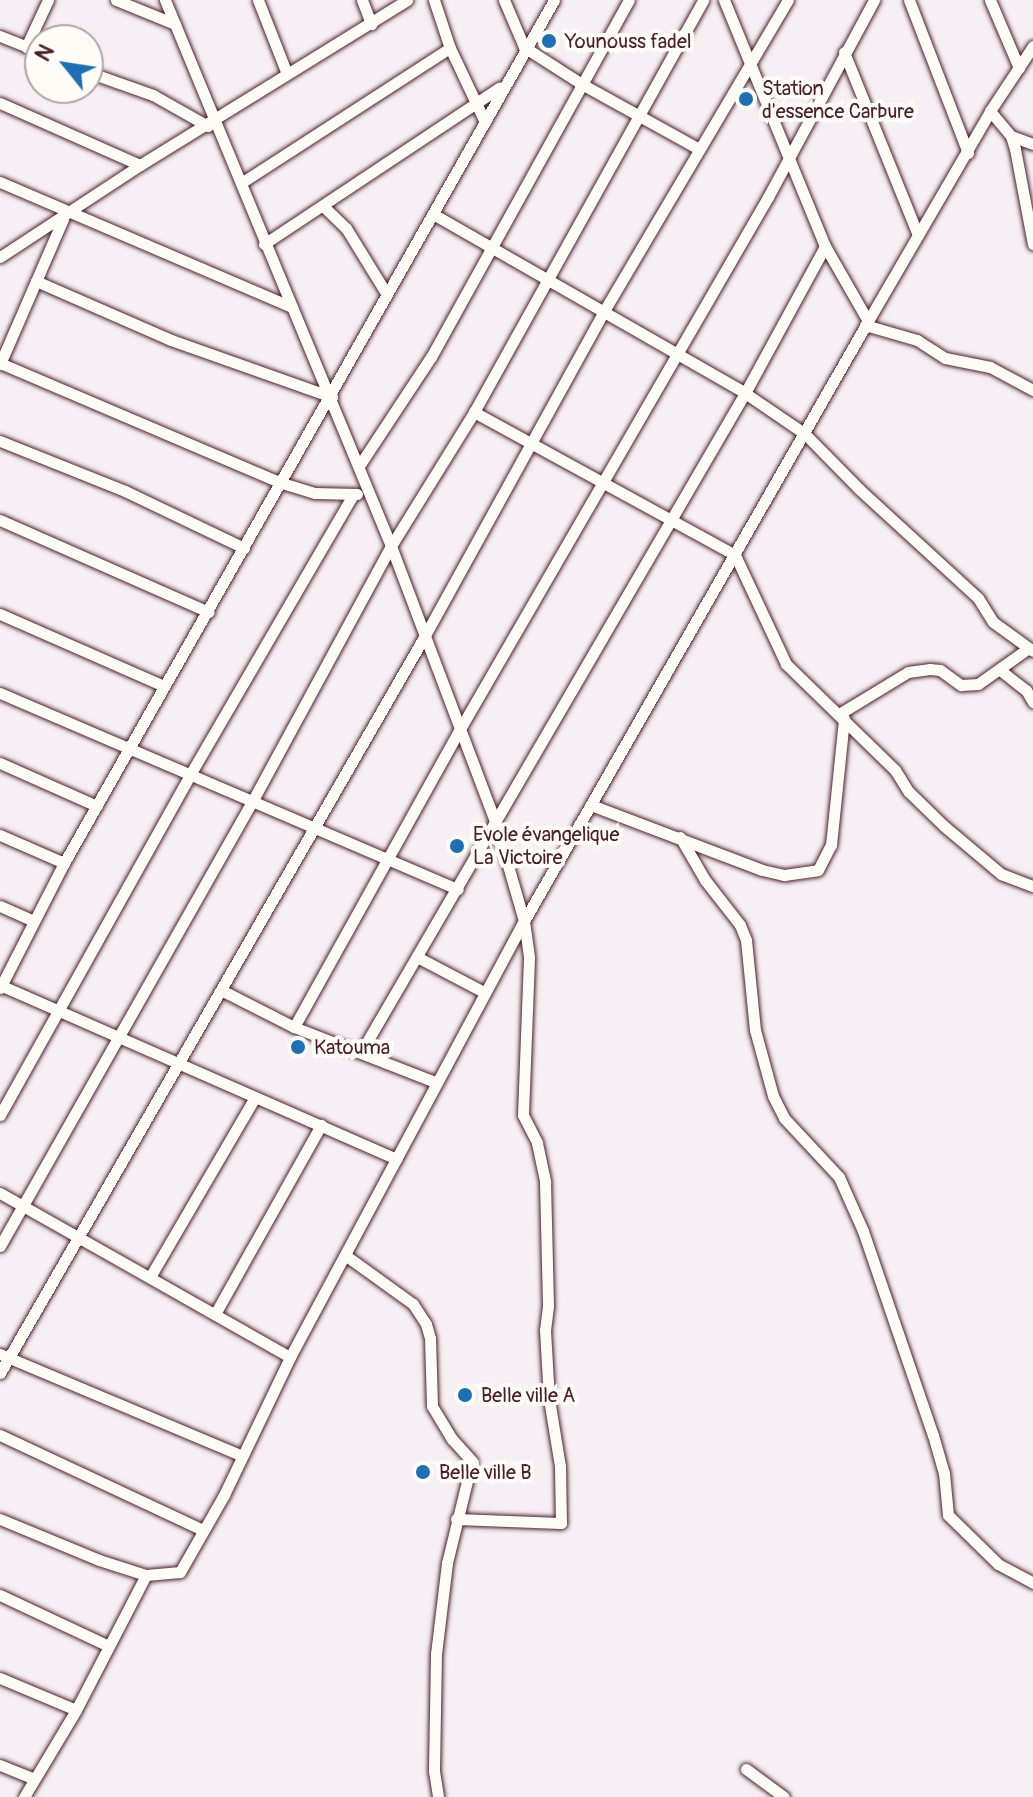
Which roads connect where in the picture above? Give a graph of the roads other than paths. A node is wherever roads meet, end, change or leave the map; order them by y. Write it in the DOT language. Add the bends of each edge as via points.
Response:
graph roads {
  1 [pos="48,0"];
  2 [pos="116,0"];
  3 [pos="165,0"];
  4 [pos="258,0"];
  5 [pos="362,0"];
  6 [pos="407,0"];
  7 [pos="434,0"];
  8 [pos="504,0"];
  9 [pos="554,0"];
  10 [pos="629,0"];
  11 [pos="703,0"];
  12 [pos="724,0"];
  13 [pos="788,0"];
  14 [pos="874,0"];
  15 [pos="909,0"];
  16 [pos="990,0"];
  17 [pos="37,24"];
  18 [pos="175,24"];
  19 [pos="371,24"];
  20 [pos="0,36"];
  21 [pos="24,46"];
  22 [pos="1033,46"];
  23 [pos="524,47"];
  24 [pos="450,48"];
  25 [pos="844,52"];
  26 [pos="749,67"];
  27 [pos="1019,68"];
  28 [pos="287,74"];
  29 [pos="104,78"];
  30 [pos="580,83"];
  31 [pos="503,85"];
  32 [pos="0,103"];
  33 [pos="475,103"];
  34 [pos="990,111"];
  35 [pos="639,115"];
  36 [pos="485,122"];
  37 [pos="212,124"];
  38 [pos="1011,136"];
  39 [pos="1033,144"];
  40 [pos="699,149"];
  41 [pos="968,153"];
  42 [pos="788,155"];
  43 [pos="140,165"];
  44 [pos="0,182"];
  45 [pos="241,183"];
  46 [pos="323,206"];
  47 [pos="433,214"];
  48 [pos="68,215"];
  49 [pos="918,235"];
  50 [pos="264,244"];
  51 [pos="1033,244"];
  52 [pos="825,246"];
  53 [pos="492,248"];
  54 [pos="0,257"];
  55 [pos="546,279"];
  56 [pos="36,281"];
  57 [pos="386,293"];
  58 [pos="292,307"];
  59 [pos="604,311"];
  60 [pos="866,323"];
  61 [pos="678,354"];
  62 [pos="0,364"];
  63 [pos="1033,390"];
  64 [pos="745,393"];
  65 [pos="332,397"];
  66 [pos="474,412"];
  67 [pos="805,434"];
  68 [pos="0,441"];
  69 [pos="533,443"];
  70 [pos="359,466"];
  71 [pos="282,483"];
  72 [pos="604,484"];
  73 [pos="369,492"];
  74 [pos="353,495"];
  75 [pos="669,519"];
  76 [pos="0,520"];
  77 [pos="391,546"];
  78 [pos="244,548"];
  79 [pos="735,555"];
  80 [pos="209,612"];
  81 [pos="0,614"];
  82 [pos="423,639"];
  83 [pos="1030,650"];
  84 [pos="1000,670"];
  85 [pos="164,686"];
  86 [pos="0,693"];
  87 [pos="1033,702"];
  88 [pos="842,716"];
  89 [pos="460,729"];
  90 [pos="132,747"];
  91 [pos="0,763"];
  92 [pos="191,773"];
  93 [pos="253,800"];
  94 [pos="591,805"];
  95 [pos="97,806"];
  96 [pos="496,824"];
  97 [pos="314,827"];
  98 [pos="0,835"];
  99 [pos="680,837"];
  100 [pos="388,860"];
  101 [pos="64,863"];
  102 [pos="1033,886"];
  103 [pos="458,889"];
  104 [pos="0,906"];
  105 [pos="33,921"];
  106 [pos="524,921"];
  107 [pos="417,957"];
  108 [pos="0,986"];
  109 [pos="221,990"];
  110 [pos="484,992"];
  111 [pos="59,1012"];
  112 [pos="294,1027"];
  113 [pos="119,1037"];
  114 [pos="361,1052"];
  115 [pos="179,1064"];
  116 [pos="435,1082"];
  117 [pos="255,1097"];
  118 [pos="0,1115"];
  119 [pos="321,1125"];
  120 [pos="396,1159"];
  121 [pos="0,1193"];
  122 [pos="24,1206"];
  123 [pos="77,1235"];
  124 [pos="0,1246"];
  125 [pos="345,1255"];
  126 [pos="150,1277"];
  127 [pos="215,1314"];
  128 [pos="4,1356"];
  129 [pos="290,1357"];
  130 [pos="0,1373"];
  131 [pos="0,1435"];
  132 [pos="240,1455"];
  133 [pos="0,1519"];
  134 [pos="456,1519"];
  135 [pos="203,1530"];
  136 [pos="146,1575"];
  137 [pos="1033,1583"];
  138 [pos="0,1595"];
  139 [pos="109,1646"];
  140 [pos="0,1678"];
  141 [pos="76,1710"];
  142 [pos="0,1765"];
  143 [pos="746,1769"];
  144 [pos="34,1779"];
  145 [pos="24,1797"];
  146 [pos="438,1797"];
  147 [pos="784,1797"];
  1 -- 17 [label="street"];
  2 -- 18 [label="street"];
  3 -- 18 [label="street"];
  4 -- 28 [label="street"];
  5 -- 19 [label="street"];
  6 -- 19 [label="street"];
  7 -- 24 [label="street"];
  8 -- 23 [label="street"];
  9 -- 23 [label="street"];
  10 -- 30 [label="street"];
  11 -- 35 [label="street"];
  12 -- 26 [label="street"];
  13 -- 26 [label="street"];
  14 -- 25 [label="street"];
  15 -- 41 [label="street"];
  16 -- 27 [label="street"];
  18 -- 37 [label="street"];
  19 -- 28 [label="street"];
  20 -- 21 [label="street"];
  22 -- 27 [label="street"];
  23 -- 30 [label="street"];
  23 -- 31 [label="street"];
  24 -- 33 [label="street"];
  24 -- 45 [label="street"];
  25 -- 42 [label="street"];
  25 -- 49 [label="street"];
  26 -- 40 [label="street"];
  26 -- 42 [label="street"];
  27 -- 34 [label="street"];
  28 -- 37 [label="street"];
  29 -- 37 [label="street"];
  30 -- 35 [label="street"];
  30 -- 53 [label="street"];
  31 -- 33 [label="street"];
  31 -- 36 [label="street"];
  32 -- 43 [label="street"];
  33 -- 36 [label="street"];
  33 -- 46 [label="street"];
  34 -- 38 [label="street"];
  34 -- 41 [label="street"];
  35 -- 40 [label="street"];
  35 -- 55 [label="street"];
  36 -- 47 [label="street"];
  37 -- 43 [label="street"];
  37 -- 45 [label="street"];
  38 -- 39 [label="street"];
  38 -- 51 [label="street"];
  40 -- 59 [label="street"];
  41 -- 49 [label="street"];
  42 -- 52 [label="street"];
  42 -- 61 [label="street"];
  43 -- 48 [label="street"];
  44 -- 48 [label="street"];
  45 -- 50 [label="street"];
  46 -- 50 [label="street"];
  46 -- 57 [label="street" via="346,228"];
  47 -- 53 [label="street"];
  47 -- 57 [label="street"];
  48 -- 54 [label="street"];
  48 -- 56 [label="street"];
  48 -- 58 [label="street"];
  49 -- 60 [label="street"];
  50 -- 58 [label="street"];
  52 -- 60 [label="street"];
  52 -- 64 [label="street"];
  53 -- 55 [label="street"];
  53 -- 70 [label="street" via="431,357"];
  55 -- 59 [label="street"];
  55 -- 66 [label="street"];
  56 -- 62 [label="street"];
  56 -- 65 [label="street" via="171,340"];
  57 -- 65 [label="street"];
  58 -- 65 [label="street"];
  59 -- 61 [label="street"];
  59 -- 69 [label="street"];
  60 -- 63 [label="street" via="917,340 945,358 990,367"];
  60 -- 67 [label="street"];
  61 -- 64 [label="street"];
  61 -- 72 [label="street"];
  62 -- 71 [label="street"];
  64 -- 67 [label="street"];
  64 -- 75 [label="street"];
  65 -- 70 [label="street"];
  65 -- 71 [label="street"];
  66 -- 69 [label="street"];
  66 -- 77 [label="street"];
  67 -- 79 [label="street"];
  67 -- 83 [label="street" via="978,598 993,622"];
  68 -- 78 [label="street" via="125,491"];
  69 -- 72 [label="street"];
  69 -- 82 [label="street"];
  70 -- 73 [label="street"];
  71 -- 74 [label="street" via="315,493"];
  71 -- 78 [label="street"];
  72 -- 75 [label="street"];
  72 -- 89 [label="street"];
  73 -- 74 [label="street"];
  73 -- 77 [label="street"];
  74 -- 92 [label="street"];
  75 -- 79 [label="street"];
  75 -- 96 [label="street"];
  76 -- 80 [label="street"];
  77 -- 82 [label="street"];
  77 -- 93 [label="street"];
  78 -- 80 [label="street"];
  79 -- 88 [label="street" via="778,653"];
  79 -- 94 [label="street"];
  80 -- 85 [label="street"];
  81 -- 85 [label="street"];
  82 -- 89 [label="street"];
  82 -- 97 [label="street"];
  83 -- 84 [label="street"];
  84 -- 87 [label="street"];
  84 -- 88 [label="street" via="968,687 940,670 908,672"];
  85 -- 90 [label="street"];
  86 -- 90 [label="street"];
  88 -- 99 [label="street" via="831,845 818,870 784,875 762,870"];
  88 -- 102 [label="street" via="922,806 982,860"];
  89 -- 96 [label="street"];
  89 -- 100 [label="street"];
  90 -- 92 [label="street"];
  90 -- 95 [label="street"];
  91 -- 95 [label="street"];
  92 -- 93 [label="street"];
  92 -- 111 [label="street"];
  93 -- 97 [label="street"];
  93 -- 113 [label="street"];
  94 -- 99 [label="street"];
  94 -- 106 [label="street"];
  95 -- 101 [label="street"];
  96 -- 103 [label="street"];
  96 -- 106 [label="street"];
  97 -- 100 [label="street"];
  97 -- 109 [label="street"];
  98 -- 101 [label="street"];
  99 -- 137 [label="street" via="746,940 755,1030 773,1096 784,1118 839,1177 863,1231 933,1435 948,1515 998,1564"];
  100 -- 103 [label="street"];
  100 -- 112 [label="street"];
  101 -- 105 [label="street"];
  103 -- 107 [label="street"];
  104 -- 105 [label="street"];
  105 -- 108 [label="street"];
  106 -- 110 [label="street"];
  106 -- 134 [label="street" via="529,958 523,1115 537,1143 545,1182 545,1330 561,1523"];
  107 -- 110 [label="street"];
  107 -- 114 [label="street"];
  108 -- 111 [label="street"];
  109 -- 112 [label="street"];
  109 -- 115 [label="street"];
  110 -- 116 [label="street"];
  111 -- 113 [label="street"];
  111 -- 118 [label="street"];
  112 -- 114 [label="street"];
  113 -- 115 [label="street"];
  113 -- 122 [label="street"];
  114 -- 116 [label="street"];
  115 -- 117 [label="street"];
  115 -- 123 [label="street"];
  116 -- 120 [label="street"];
  117 -- 119 [label="street"];
  117 -- 126 [label="street"];
  119 -- 120 [label="street"];
  119 -- 127 [label="street"];
  120 -- 125 [label="street"];
  121 -- 122 [label="street"];
  122 -- 123 [label="street"];
  122 -- 124 [label="street"];
  123 -- 126 [label="street"];
  123 -- 128 [label="street"];
  125 -- 129 [label="street"];
  125 -- 134 [label="street" via="413,1304 426,1324 432,1406 472,1461"];
  126 -- 127 [label="street"];
  127 -- 129 [label="street"];
  128 -- 130 [label="street"];
  128 -- 132 [label="street"];
  129 -- 132 [label="street"];
  131 -- 135 [label="street"];
  132 -- 135 [label="street"];
  133 -- 136 [label="street"];
  134 -- 146 [label="street" via="436,1654"];
  135 -- 136 [label="street" via="180,1572"];
  136 -- 139 [label="street"];
  138 -- 139 [label="street"];
  139 -- 141 [label="street"];
  140 -- 141 [label="street"];
  141 -- 144 [label="street"];
  142 -- 144 [label="street"];
  143 -- 147 [label="street"];
  144 -- 145 [label="street"];
}
